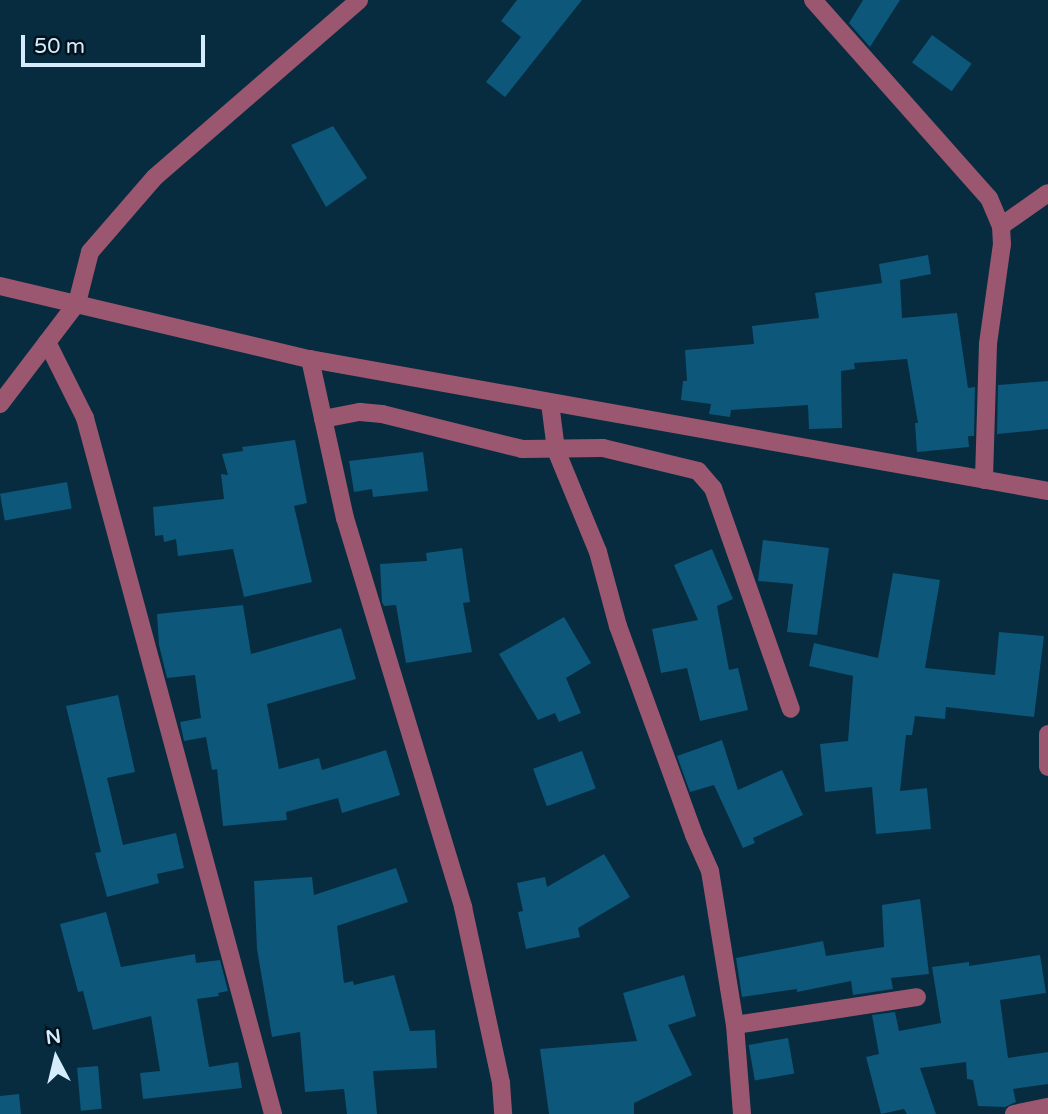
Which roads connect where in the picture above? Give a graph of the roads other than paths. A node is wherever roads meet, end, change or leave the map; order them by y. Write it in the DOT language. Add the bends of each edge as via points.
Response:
graph roads {
  1 [pos="359,0"];
  2 [pos="813,0"];
  3 [pos="1048,193"];
  4 [pos="1000,226"];
  5 [pos="0,286"];
  6 [pos="77,303"];
  7 [pos="47,342"];
  8 [pos="310,359"];
  9 [pos="551,403"];
  10 [pos="0,404"];
  11 [pos="323,419"];
  12 [pos="556,450"];
  13 [pos="984,480"];
  14 [pos="1048,491"];
  15 [pos="791,709"];
  16 [pos="1048,734"];
  17 [pos="1048,767"];
  18 [pos="917,997"];
  19 [pos="735,1025"];
  20 [pos="1048,1107"];
  21 [pos="273,1114"];
  22 [pos="503,1114"];
  23 [pos="742,1114"];
  24 [pos="1014,1114"];
  1 -- 6 [label="street" via="155,177 90,252"];
  2 -- 4 [label="street" via="989,198"];
  3 -- 4 [label="street"];
  4 -- 13 [label="street" via="1002,244 988,344"];
  5 -- 6 [label="street"];
  6 -- 7 [label="street"];
  6 -- 8 [label="street"];
  7 -- 10 [label="street"];
  7 -- 21 [label="street" via="85,418"];
  8 -- 9 [label="street"];
  8 -- 11 [label="street"];
  9 -- 12 [label="street"];
  9 -- 13 [label="street"];
  11 -- 12 [label="street" via="360,412 382,414 522,449"];
  11 -- 22 [label="street" via="345,517 463,907 501,1083"];
  12 -- 15 [label="street" via="603,448 698,471 713,488"];
  12 -- 19 [label="street" via="598,552 618,626 710,871"];
  13 -- 14 [label="street"];
  16 -- 17 [label="street"];
  18 -- 19 [label="street"];
  19 -- 23 [label="street"];
  20 -- 24 [label="street"];
}
